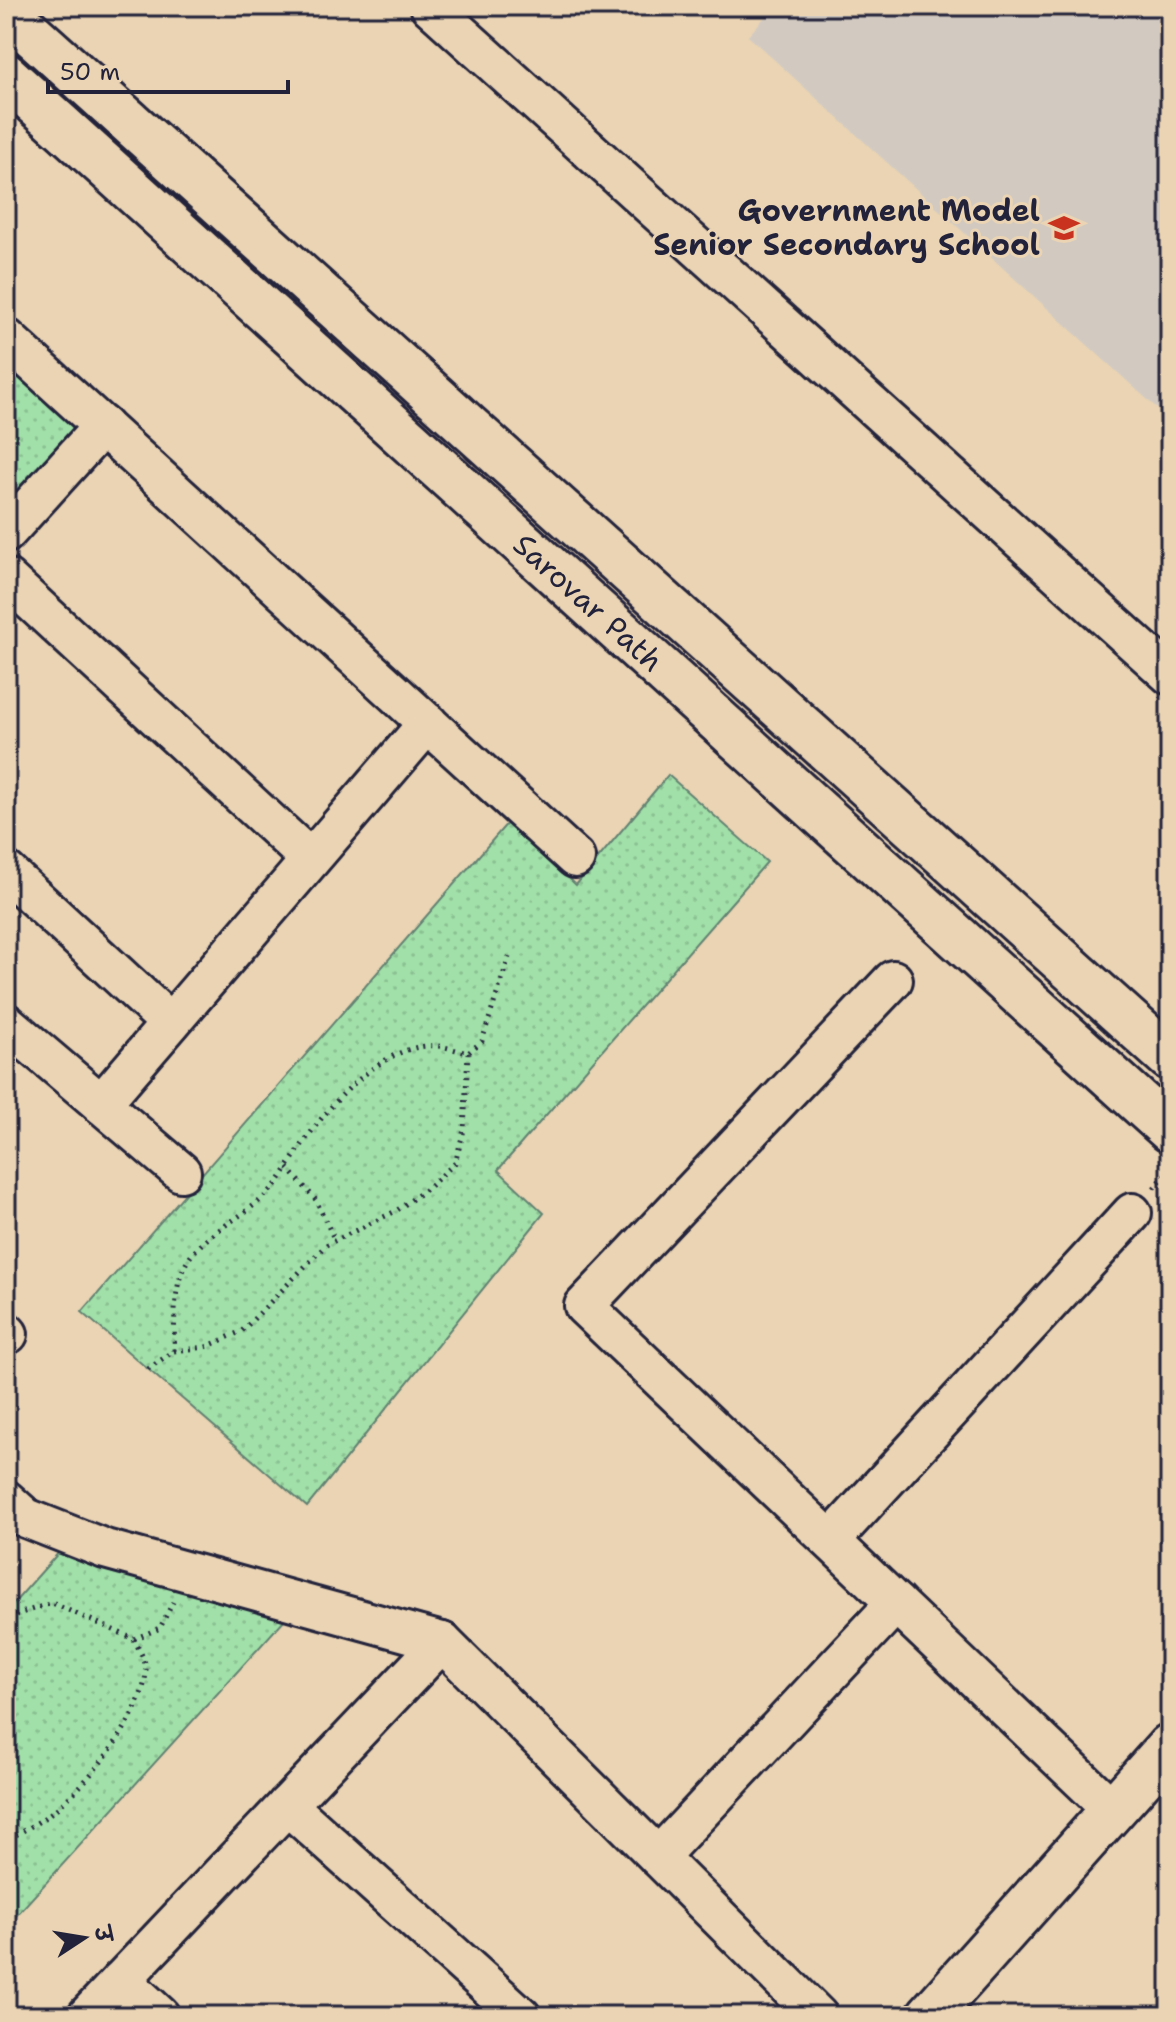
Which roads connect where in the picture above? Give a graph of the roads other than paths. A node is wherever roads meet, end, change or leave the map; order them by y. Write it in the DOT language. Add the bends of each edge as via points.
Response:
graph roads {
  1 [pos="430,6"];
  2 [pos="6,11"];
  3 [pos="6,76"];
  4 [pos="6,338"];
  5 [pos="103,426"];
  6 [pos="6,533"];
  7 [pos="6,578"];
  8 [pos="1165,661"];
  9 [pos="428,723"];
  10 [pos="575,858"];
  11 [pos="310,859"];
  12 [pos="8,878"];
  13 [pos="893,980"];
  14 [pos="6,1023"];
  15 [pos="170,1023"];
  16 [pos="1170,1058"];
  17 [pos="101,1104"];
  18 [pos="1170,1130"];
  19 [pos="181,1172"];
  20 [pos="1132,1213"];
  21 [pos="6,1500"];
  22 [pos="831,1540"];
  23 [pos="896,1603"];
  24 [pos="442,1642"];
  25 [pos="1170,1746"];
  26 [pos="287,1805"];
  27 [pos="1113,1810"];
  28 [pos="658,1857"];
  29 [pos="121,1980"];
  30 [pos="87,2016"];
  31 [pos="160,2016"];
  32 [pos="521,2016"];
  33 [pos="818,2016"];
  34 [pos="929,2016"];
  1 -- 8 [label="street"];
  2 -- 16 [label="main road, Sarovar Path"];
  3 -- 18 [label="main road, Sarovar Path"];
  4 -- 5 [label="street"];
  5 -- 6 [label="street"];
  5 -- 9 [label="street"];
  7 -- 11 [label="street"];
  9 -- 10 [label="street"];
  9 -- 11 [label="street"];
  11 -- 15 [label="street"];
  12 -- 15 [label="street"];
  13 -- 22 [label="street" via="584,1306"];
  14 -- 17 [label="street"];
  15 -- 17 [label="street"];
  17 -- 19 [label="street"];
  20 -- 22 [label="street"];
  21 -- 24 [label="street" via="26,1518 105,1549"];
  22 -- 23 [label="street"];
  23 -- 27 [label="street"];
  23 -- 28 [label="street"];
  24 -- 26 [label="street"];
  24 -- 28 [label="street"];
  25 -- 27 [label="main road"];
  26 -- 29 [label="street"];
  26 -- 32 [label="street"];
  27 -- 34 [label="main road"];
  28 -- 33 [label="street"];
  29 -- 30 [label="street"];
  29 -- 31 [label="street"];
}
